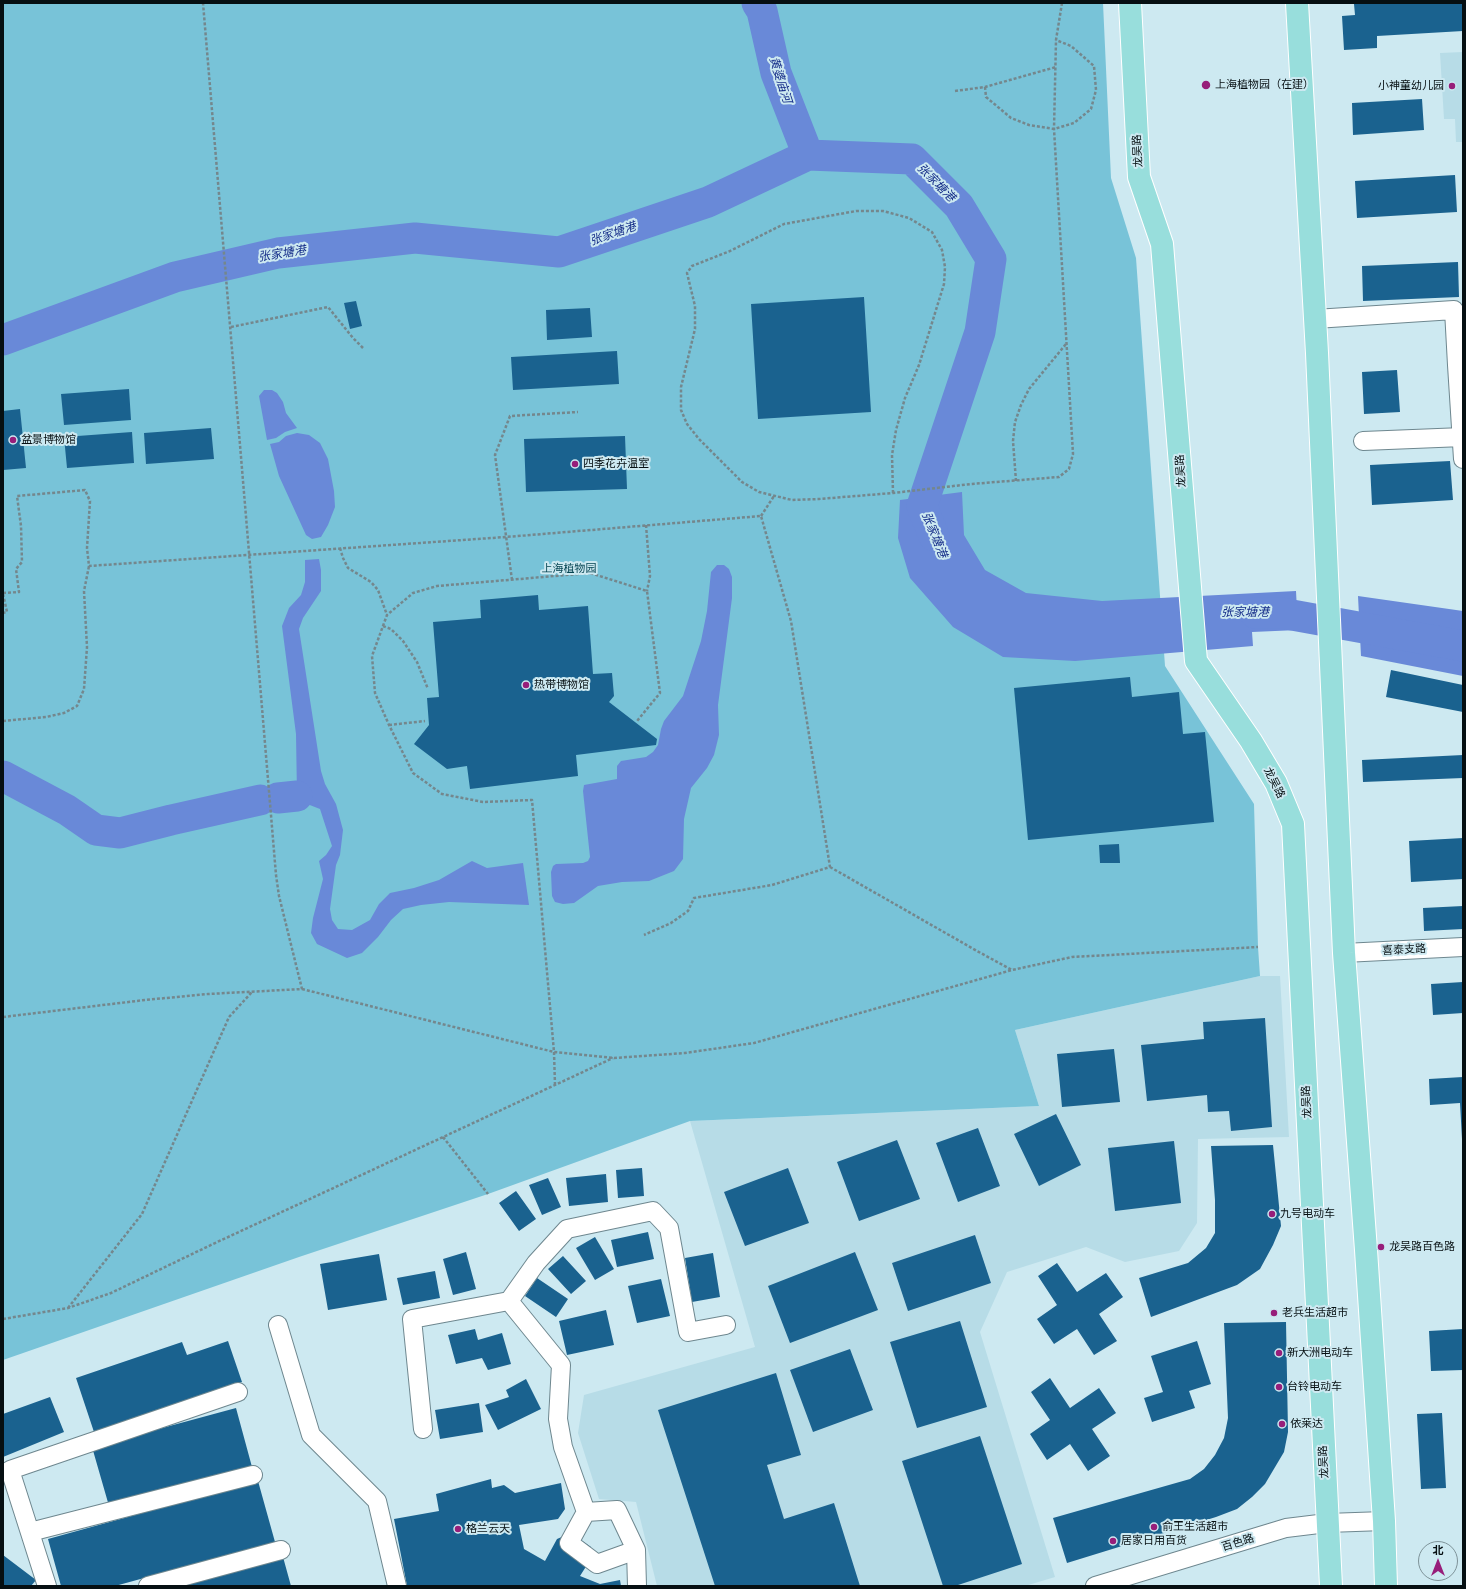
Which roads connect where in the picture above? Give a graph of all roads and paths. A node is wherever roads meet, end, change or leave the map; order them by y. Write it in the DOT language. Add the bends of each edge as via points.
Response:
graph roads {
  1 [pos="203,3"];
  2 [pos="1062,3"];
  3 [pos="1130,3"];
  4 [pos="1297,3"];
  5 [pos="1056,40"];
  6 [pos="1056,67"];
  7 [pos="985,87"];
  8 [pos="955,90"];
  9 [pos="1054,129"];
  10 [pos="1316,319"];
  11 [pos="231,327"];
  12 [pos="1067,344"];
  13 [pos="364,349"];
  14 [pos="1460,365"];
  15 [pos="578,412"];
  16 [pos="1462,437"];
  17 [pos="1363,441"];
  18 [pos="1463,459"];
  19 [pos="1016,481"];
  20 [pos="893,492"];
  21 [pos="774,496"];
  22 [pos="761,516"];
  23 [pos="646,525"];
  24 [pos="506,537"];
  25 [pos="340,548"];
  26 [pos="250,554"];
  27 [pos="90,566"];
  28 [pos="512,580"];
  29 [pos="647,591"];
  30 [pos="3,594"];
  31 [pos="3,613"];
  32 [pos="387,615"];
  33 [pos="383,626"];
  34 [pos="428,689"];
  35 [pos="3,721"];
  36 [pos="425,721"];
  37 [pos="637,721"];
  38 [pos="389,725"];
  39 [pos="830,867"];
  40 [pos="644,935"];
  41 [pos="1258,947"];
  42 [pos="1463,947"];
  43 [pos="1344,954"];
  44 [pos="1012,970"];
  45 [pos="302,989"];
  46 [pos="252,992"];
  47 [pos="3,1017"];
  48 [pos="554,1052"];
  49 [pos="614,1058"];
  50 [pos="555,1085"];
  51 [pos="443,1137"];
  52 [pos="488,1194"];
  53 [pos="509,1301"];
  54 [pos="68,1308"];
  55 [pos="3,1318"];
  56 [pos="278,1325"];
  57 [pos="726,1325"];
  58 [pos="238,1392"];
  59 [pos="423,1429"];
  60 [pos="253,1475"];
  61 [pos="586,1512"];
  62 [pos="1384,1521"];
  63 [pos="1327,1523"];
  64 [pos="30,1532"];
  65 [pos="281,1550"];
  66 [pos="636,1550"];
  67 [pos="47,1586"];
  68 [pos="148,1586"];
  69 [pos="397,1586"];
  70 [pos="637,1586"];
  71 [pos="1095,1586"];
  72 [pos="1331,1586"];
  73 [pos="1386,1586"];
  1 -- 11 [label="path"];
  2 -- 5 [label="path"];
  3 -- 63 [label="main road, 龙吴路" via="1139,177 1162,244 1196,661 1276,783 1293,824"];
  4 -- 10 [label="main road"];
  5 -- 6 [label="path"];
  5 -- 9 [label="path" via="1071,46 1094,66 1096,90 1091,109 1074,124"];
  6 -- 7 [label="path"];
  6 -- 9 [label="path"];
  7 -- 8 [label="path"];
  7 -- 9 [label="path" via="986,97 1011,118 1028,125"];
  9 -- 12 [label="path"];
  10 -- 14 [label="street" via="1454,310"];
  10 -- 43 [label="main road"];
  11 -- 13 [label="path" via="328,307"];
  11 -- 26 [label="path"];
  12 -- 19 [label="path" via="1029,389 1021,405 1015,422 1013,441"];
  12 -- 19 [label="path" via="1073,454 1069,469 1059,477"];
  14 -- 16 [label="street"];
  15 -- 24 [label="path" via="510,416 494,455"];
  16 -- 17 [label="street"];
  16 -- 18 [label="street"];
  19 -- 20 [label="path"];
  20 -- 21 [label="path" via="792,500"];
  20 -- 21 [label="path" via="892,455 896,430 944,284 945,266 942,250 932,232 902,216 883,211 856,211 784,224 730,251 692,266 687,273 695,306 695,330 681,387 681,410 687,424 699,439 742,482 759,492"];
  21 -- 22 [label="path"];
  22 -- 23 [label="path"];
  22 -- 39 [label="path" via="791,621"];
  23 -- 24 [label="path"];
  23 -- 29 [label="path" via="650,576"];
  24 -- 25 [label="path"];
  24 -- 28 [label="path"];
  25 -- 26 [label="path"];
  25 -- 32 [label="path" via="348,568 371,582 378,590"];
  26 -- 27 [label="path"];
  26 -- 45 [label="path" via="276,875"];
  27 -- 30 [label="path" via="87,548 90,501 85,490 17,496 22,562 16,569 19,592"];
  27 -- 35 [label="path" via="84,591 87,647 84,688 77,706 64,713 46,717"];
  28 -- 29 [label="path" via="590,573"];
  28 -- 32 [label="path" via="437,586 419,591"];
  29 -- 37 [label="path" via="660,693"];
  30 -- 31 [label="path" via="7,612"];
  32 -- 33 [label="path"];
  33 -- 34 [label="path" via="391,629 403,641 417,662"];
  33 -- 38 [label="path" via="372,656 375,693"];
  36 -- 38 [label="path"];
  38 -- 48 [label="path" via="413,773 442,794 483,802 532,800"];
  39 -- 40 [label="path" via="772,885 694,898 688,911 671,923"];
  39 -- 44 [label="path"];
  41 -- 44 [label="path" via="1072,957"];
  42 -- 43 [label="street, 喜泰支路"];
  43 -- 62 [label="main road"];
  44 -- 49 [label="path" via="754,1043 684,1053"];
  45 -- 46 [label="path"];
  45 -- 48 [label="path"];
  46 -- 47 [label="path" via="145,1000"];
  46 -- 54 [label="path" via="228,1017 142,1214"];
  48 -- 49 [label="path"];
  48 -- 50 [label="path"];
  49 -- 50 [label="path"];
  50 -- 51 [label="path"];
  51 -- 52 [label="path"];
  51 -- 54 [label="path" via="111,1293"];
  53 -- 57 [label="street" via="536,1263 567,1229 653,1211 668,1228 688,1332"];
  53 -- 59 [label="street" via="412,1319"];
  53 -- 61 [label="street" via="561,1365 558,1419 563,1447"];
  54 -- 55 [label="path"];
  56 -- 69 [label="street" via="312,1435 377,1501"];
  58 -- 64 [label="street" via="10,1470"];
  60 -- 64 [label="street"];
  61 -- 66 [label="street" via="617,1510"];
  61 -- 66 [label="street" via="569,1543 597,1564"];
  62 -- 63 [label="street, 百色路"];
  62 -- 73 [label="main road"];
  63 -- 71 [label="street, 百色路" via="1286,1528"];
  63 -- 72 [label="main road, 龙吴路"];
  64 -- 67 [label="street"];
  65 -- 68 [label="street"];
  66 -- 70 [label="street"];
}
